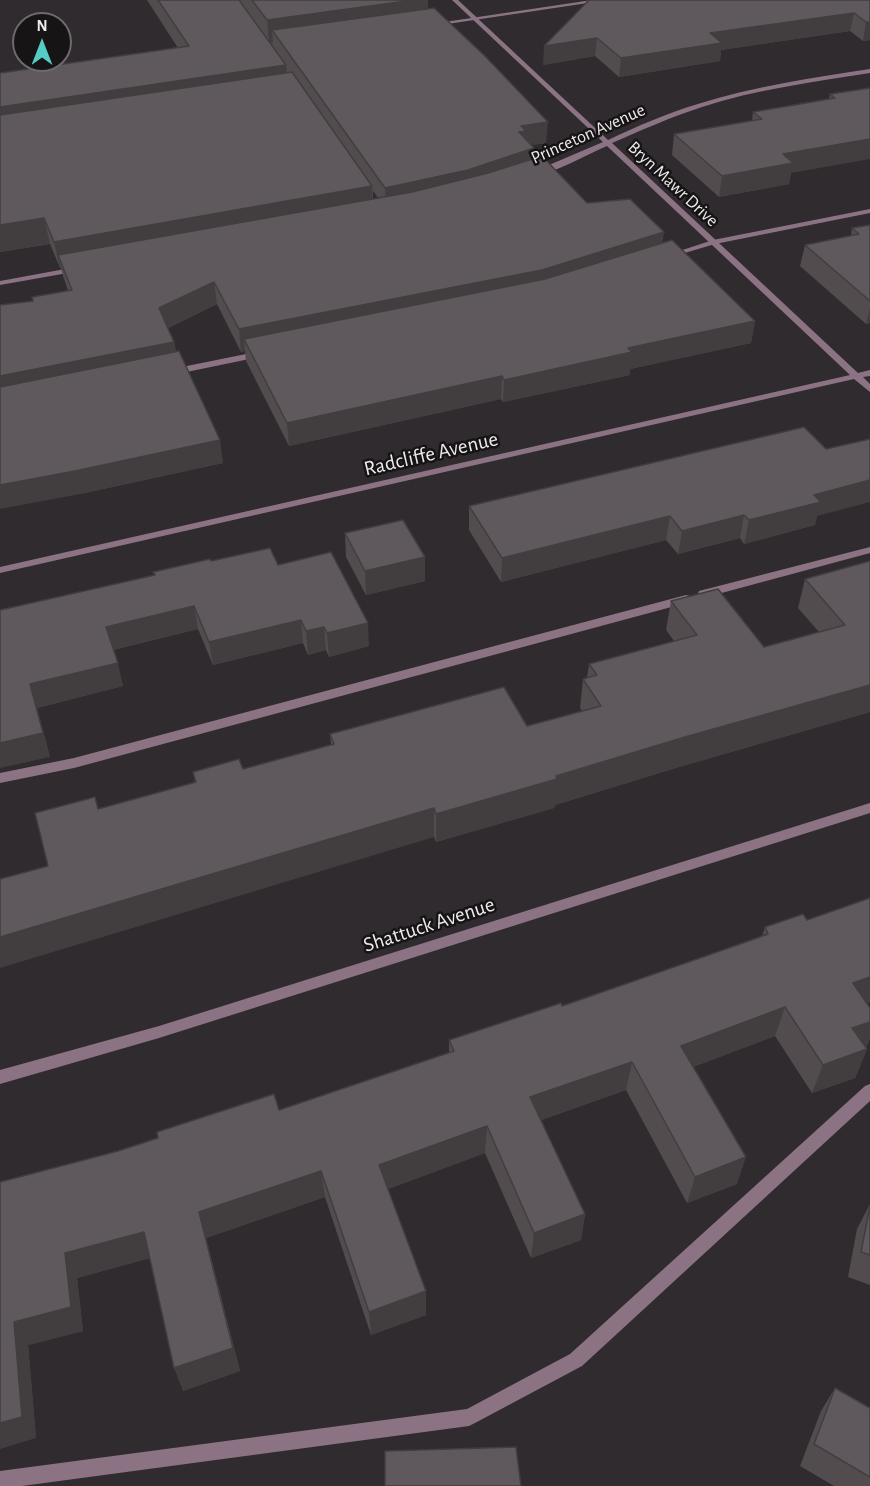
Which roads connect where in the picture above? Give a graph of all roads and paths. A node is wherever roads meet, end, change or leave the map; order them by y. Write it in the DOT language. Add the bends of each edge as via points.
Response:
graph roads {
  1 [pos="455,0"];
  2 [pos="605,0"];
  3 [pos="475,18"];
  4 [pos="429,25"];
  5 [pos="870,71"];
  6 [pos="608,143"];
  7 [pos="534,175"];
  8 [pos="870,211"];
  9 [pos="713,242"];
  10 [pos="656,260"];
  11 [pos="81,268"];
  12 [pos="0,283"];
  13 [pos="273,351"];
  14 [pos="870,373"];
  15 [pos="156,375"];
  16 [pos="856,376"];
  17 [pos="870,389"];
  18 [pos="870,550"];
  19 [pos="0,570"];
  20 [pos="0,778"];
  21 [pos="870,808"];
  22 [pos="0,1077"];
  23 [pos="870,1091"];
  24 [pos="0,1480"];
  1 -- 3 [label="street, Bryn Mawr Drive"];
  2 -- 3 [label="street"];
  3 -- 4 [label="street"];
  3 -- 6 [label="street, Bryn Mawr Drive"];
  5 -- 6 [label="street, Princeton Avenue" via="723,98"];
  6 -- 7 [label="street, Princeton Avenue"];
  6 -- 9 [label="street, Bryn Mawr Drive"];
  8 -- 9 [label="street"];
  9 -- 10 [label="street"];
  9 -- 16 [label="street, Bryn Mawr Drive"];
  11 -- 12 [label="street"];
  13 -- 15 [label="street"];
  14 -- 16 [label="street, Radcliffe Avenue"];
  16 -- 17 [label="street, Bryn Mawr Drive"];
  16 -- 19 [label="street, Radcliffe Avenue"];
  18 -- 20 [label="street" via="74,763"];
  21 -- 22 [label="street, Shattuck Avenue" via="159,1032"];
  23 -- 24 [label="street" via="576,1360 469,1417"];
}
